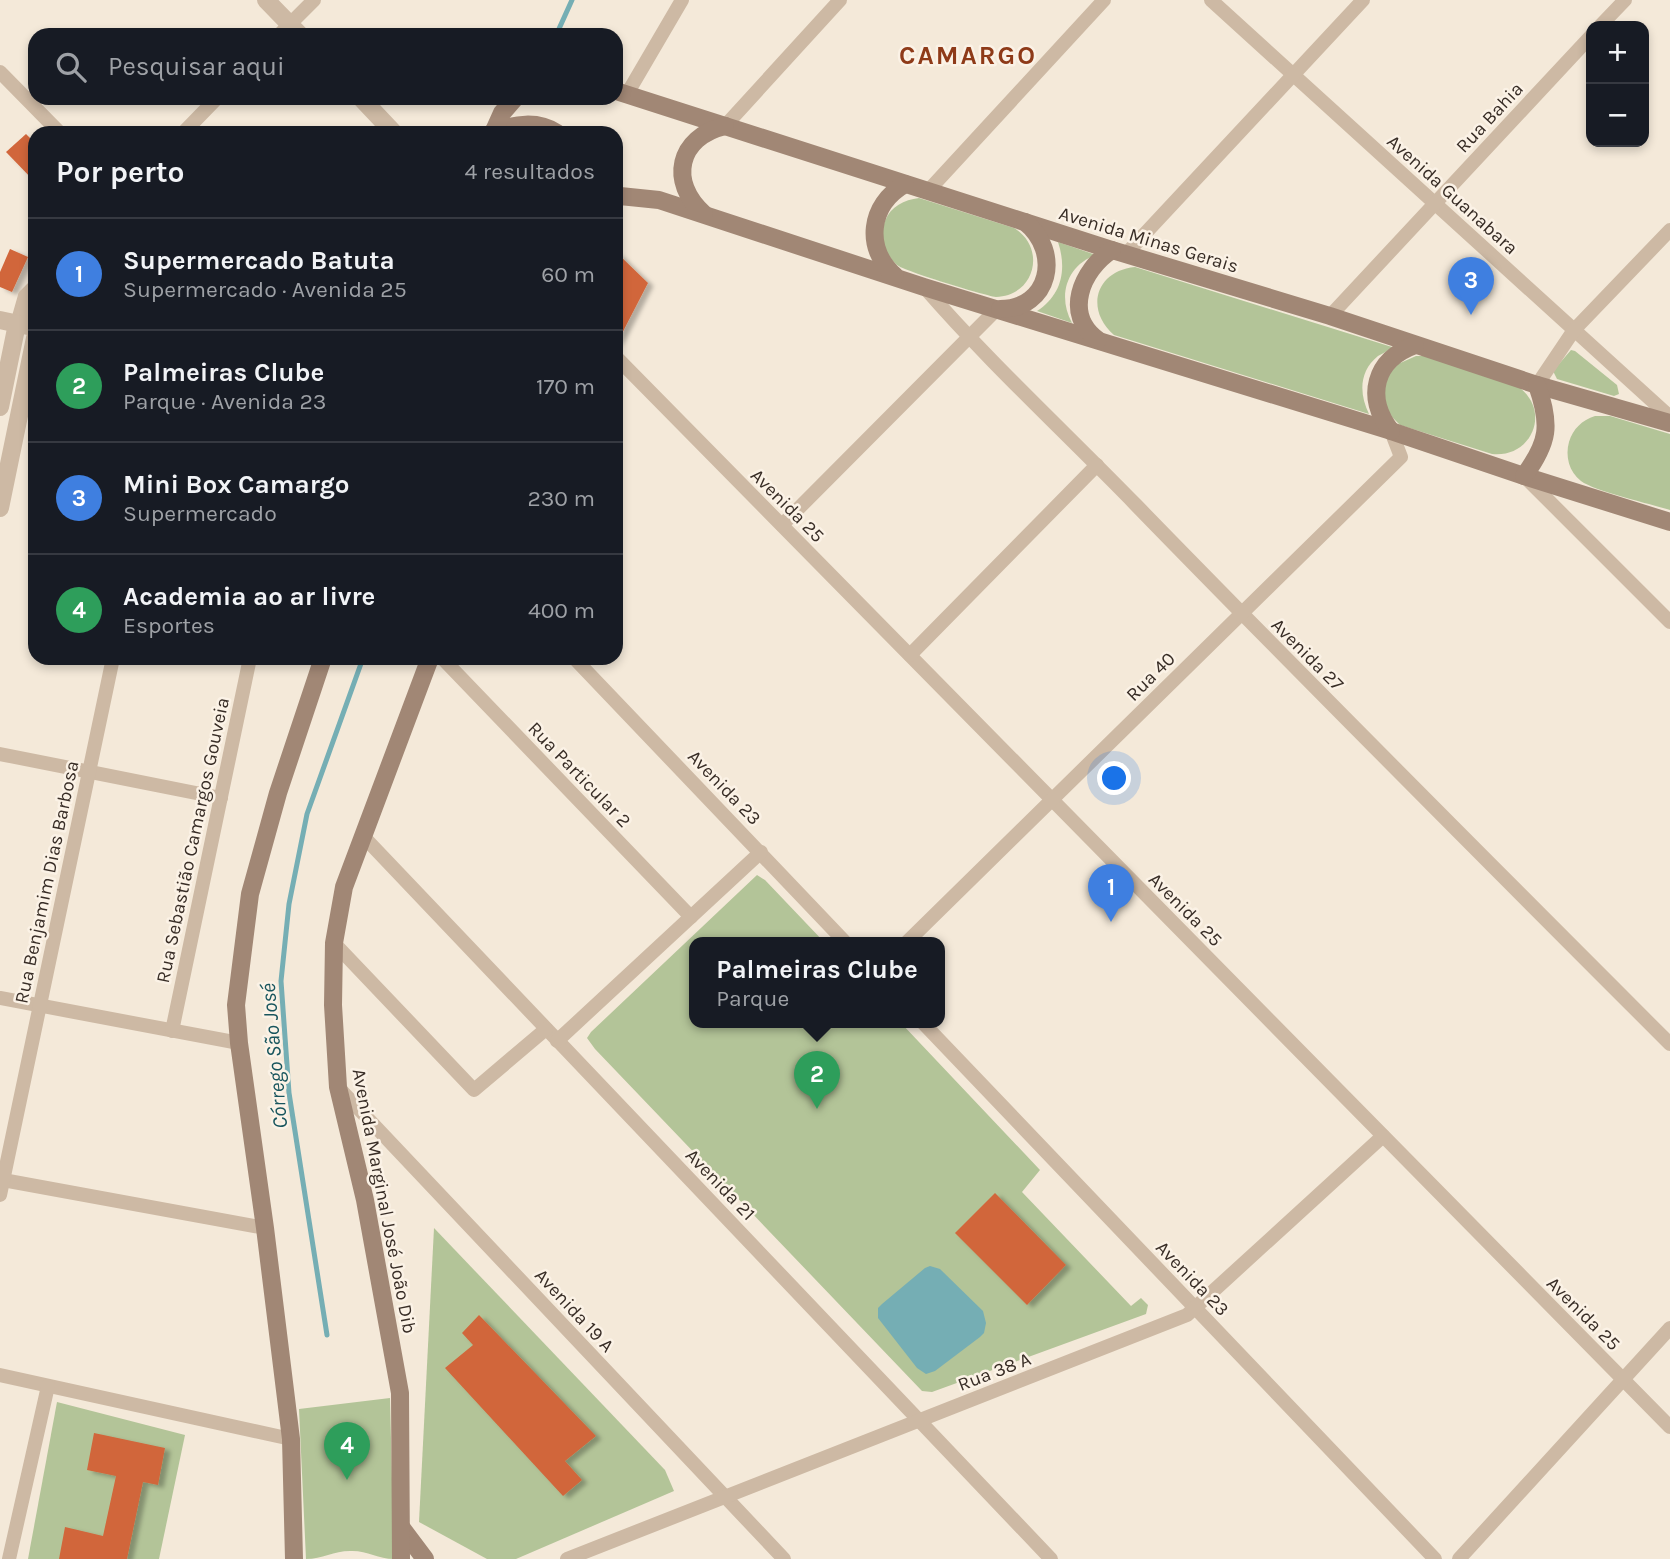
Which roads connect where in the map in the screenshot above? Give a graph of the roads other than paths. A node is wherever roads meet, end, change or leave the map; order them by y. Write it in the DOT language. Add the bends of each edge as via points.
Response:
graph roads {
  1 [pos="266,0"];
  2 [pos="314,0"];
  3 [pos="682,0"];
  4 [pos="840,0"];
  5 [pos="1104,0"];
  6 [pos="1210,0"];
  7 [pos="1363,0"];
  8 [pos="1625,0"];
  9 [pos="1605,21"];
  10 [pos="288,28"];
  11 [pos="292,28"];
  12 [pos="1586,41"];
  13 [pos="0,72"];
  14 [pos="1293,75"];
  15 [pos="623,90"];
  16 [pos="623,92"];
  17 [pos="28,100"];
  18 [pos="32,105"];
  19 [pos="210,105"];
  20 [pos="368,105"];
  21 [pos="509,105"];
  22 [pos="53,126"];
  23 [pos="190,126"];
  24 [pos="387,126"];
  25 [pos="494,126"];
  26 [pos="516,126"];
  27 [pos="546,126"];
  28 [pos="726,126"];
  29 [pos="905,184"];
  30 [pos="928,191"];
  31 [pos="623,196"];
  32 [pos="1435,204"];
  33 [pos="704,214"];
  34 [pos="1023,220"];
  35 [pos="1670,230"];
  36 [pos="1118,253"];
  37 [pos="895,276"];
  38 [pos="924,287"];
  39 [pos="28,299"];
  40 [pos="996,309"];
  41 [pos="1329,316"];
  42 [pos="22,324"];
  43 [pos="1574,330"];
  44 [pos="969,339"];
  45 [pos="1101,342"];
  46 [pos="1415,345"];
  47 [pos="623,364"];
  48 [pos="28,372"];
  49 [pos="1537,385"];
  50 [pos="0,407"];
  51 [pos="1670,417"];
  52 [pos="1670,423"];
  53 [pos="1391,431"];
  54 [pos="1097,465"];
  55 [pos="1524,476"];
  56 [pos="0,508"];
  57 [pos="1670,522"];
  58 [pos="782,525"];
  59 [pos="1241,613"];
  60 [pos="1670,622"];
  61 [pos="909,655"];
  62 [pos="112,665"];
  63 [pos="249,665"];
  64 [pos="321,665"];
  65 [pos="427,665"];
  66 [pos="449,665"];
  67 [pos="582,665"];
  68 [pos="0,754"];
  69 [pos="89,772"];
  70 [pos="221,798"];
  71 [pos="1052,799"];
  72 [pos="363,836"];
  73 [pos="761,852"];
  74 [pos="691,917"];
  75 [pos="840,937"];
  76 [pos="912,937"];
  77 [pos="334,943"];
  78 [pos="0,998"];
  79 [pos="40,1006"];
  80 [pos="546,1028"];
  81 [pos="928,1028"];
  82 [pos="172,1031"];
  83 [pos="557,1041"];
  84 [pos="239,1043"];
  85 [pos="1670,1044"];
  86 [pos="338,1087"];
  87 [pos="1383,1136"];
  88 [pos="3,1180"];
  89 [pos="0,1195"];
  90 [pos="265,1228"];
  91 [pos="1195,1307"];
  92 [pos="1670,1328"];
  93 [pos="0,1375"];
  94 [pos="1623,1379"];
  95 [pos="48,1386"];
  96 [pos="920,1420"];
  97 [pos="1670,1427"];
  98 [pos="291,1439"];
  99 [pos="725,1497"];
  100 [pos="401,1527"];
  101 [pos="9,1559"];
  102 [pos="294,1559"];
  103 [pos="401,1559"];
  104 [pos="425,1559"];
  105 [pos="567,1559"];
  106 [pos="784,1559"];
  107 [pos="1051,1559"];
  108 [pos="1435,1559"];
  109 [pos="1459,1559"];
  1 -- 10 [label="street"];
  2 -- 11 [label="street"];
  3 -- 15 [label="street"];
  4 -- 28 [label="street"];
  5 -- 30 [label="street"];
  6 -- 14 [label="street, Avenida Guanabara"];
  7 -- 14 [label="street"];
  8 -- 9 [label="street"];
  12 -- 32 [label="street, Rua Bahia"];
  13 -- 17 [label="street"];
  14 -- 32 [label="street, Avenida Guanabara"];
  14 -- 36 [label="street"];
  16 -- 28 [label="main road, Avenida Minas Gerais"];
  18 -- 22 [label="street"];
  19 -- 23 [label="street"];
  20 -- 24 [label="street"];
  21 -- 25 [label="main road"];
  26 -- 27 [label="main road"];
  28 -- 29 [label="main road, Avenida Minas Gerais"];
  28 -- 33 [label="main road" via="698,137 683,162 685,191"];
  29 -- 30 [label="main road, Avenida Minas Gerais"];
  29 -- 37 [label="main road" via="884,201 874,227 878,254"];
  30 -- 34 [label="main road, Avenida Minas Gerais"];
  31 -- 33 [label="main road" via="659,200"];
  32 -- 41 [label="street, Rua Bahia"];
  32 -- 43 [label="street, Avenida Guanabara"];
  33 -- 37 [label="main road"];
  34 -- 36 [label="main road, Avenida Minas Gerais"];
  34 -- 40 [label="main road" via="1046,251 1045,277 1020,307"];
  35 -- 43 [label="street"];
  36 -- 41 [label="main road, Avenida Minas Gerais"];
  36 -- 45 [label="main road" via="1100,258 1090,268 1080,294 1083,322"];
  37 -- 38 [label="main road"];
  38 -- 40 [label="main road"];
  38 -- 44 [label="street, Avenida 27"];
  39 -- 42 [label="street"];
  40 -- 44 [label="street"];
  40 -- 45 [label="main road"];
  41 -- 46 [label="main road, Avenida Minas Gerais"];
  42 -- 50 [label="street"];
  43 -- 49 [label="street"];
  43 -- 51 [label="street, Avenida Guanabara"];
  44 -- 54 [label="street, Avenida 27"];
  44 -- 58 [label="street"];
  45 -- 53 [label="main road"];
  46 -- 49 [label="main road, Avenida Minas Gerais"];
  46 -- 53 [label="main road" via="1391,358 1377,381 1377,408"];
  47 -- 58 [label="street, Avenida 25"];
  48 -- 56 [label="street"];
  49 -- 52 [label="main road, Avenida Minas Gerais"];
  49 -- 55 [label="main road" via="1546,412 1545,435 1537,459"];
  53 -- 55 [label="main road"];
  53 -- 59 [label="street, Rua 40" via="1401,457"];
  54 -- 59 [label="street, Avenida 27"];
  54 -- 61 [label="street"];
  55 -- 57 [label="main road"];
  55 -- 60 [label="street"];
  58 -- 61 [label="street, Avenida 25"];
  59 -- 71 [label="street, Rua 40"];
  59 -- 85 [label="street, Avenida 27"];
  61 -- 71 [label="street, Avenida 25"];
  62 -- 69 [label="street, Rua Benjamim Dias Barbosa"];
  63 -- 70 [label="street, Rua Sebastião Camargos Gouveia"];
  64 -- 84 [label="main road" via="250,894 236,1004"];
  65 -- 72 [label="main road, Avenida Marginal José João Dib"];
  66 -- 74 [label="street, Rua Particular 2"];
  67 -- 73 [label="street, Avenida 23"];
  68 -- 69 [label="street"];
  69 -- 70 [label="street"];
  69 -- 79 [label="street, Rua Benjamim Dias Barbosa"];
  70 -- 82 [label="street, Rua Sebastião Camargos Gouveia"];
  71 -- 76 [label="street, Rua 40"];
  71 -- 87 [label="street, Avenida 25"];
  72 -- 77 [label="main road, Avenida Marginal José João Dib" via="344,887"];
  72 -- 80 [label="street, Avenida 21"];
  73 -- 74 [label="street"];
  73 -- 75 [label="street, Avenida 23"];
  74 -- 83 [label="street"];
  77 -- 80 [label="street" via="474,1090"];
  77 -- 86 [label="main road, Avenida Marginal José João Dib"];
  78 -- 79 [label="street"];
  79 -- 82 [label="street"];
  79 -- 88 [label="street, Rua Benjamim Dias Barbosa"];
  80 -- 83 [label="street, Avenida 21"];
  81 -- 91 [label="street, Avenida 23"];
  82 -- 84 [label="street"];
  83 -- 96 [label="street, Avenida 21"];
  84 -- 90 [label="main road"];
  86 -- 99 [label="street, Avenida 19 A"];
  86 -- 100 [label="main road, Avenida Marginal José João Dib" via="365,1200 400,1393"];
  87 -- 91 [label="street, Rua 38 A"];
  87 -- 94 [label="street, Avenida 25"];
  88 -- 89 [label="street, Rua Benjamim Dias Barbosa"];
  88 -- 90 [label="street"];
  90 -- 98 [label="main road"];
  91 -- 96 [label="street, Rua 38 A" via="1187,1315"];
  91 -- 108 [label="street, Avenida 23"];
  92 -- 94 [label="street"];
  93 -- 95 [label="street"];
  94 -- 97 [label="street, Avenida 25"];
  94 -- 109 [label="street"];
  95 -- 98 [label="street"];
  95 -- 101 [label="street"];
  96 -- 99 [label="street, Rua 38 A"];
  96 -- 107 [label="street, Avenida 21"];
  98 -- 102 [label="main road"];
  99 -- 105 [label="street, Rua 38 A"];
  99 -- 106 [label="street, Avenida 19 A"];
  100 -- 103 [label="main road, Avenida Marginal José João Dib"];
  100 -- 104 [label="main road"];
}
